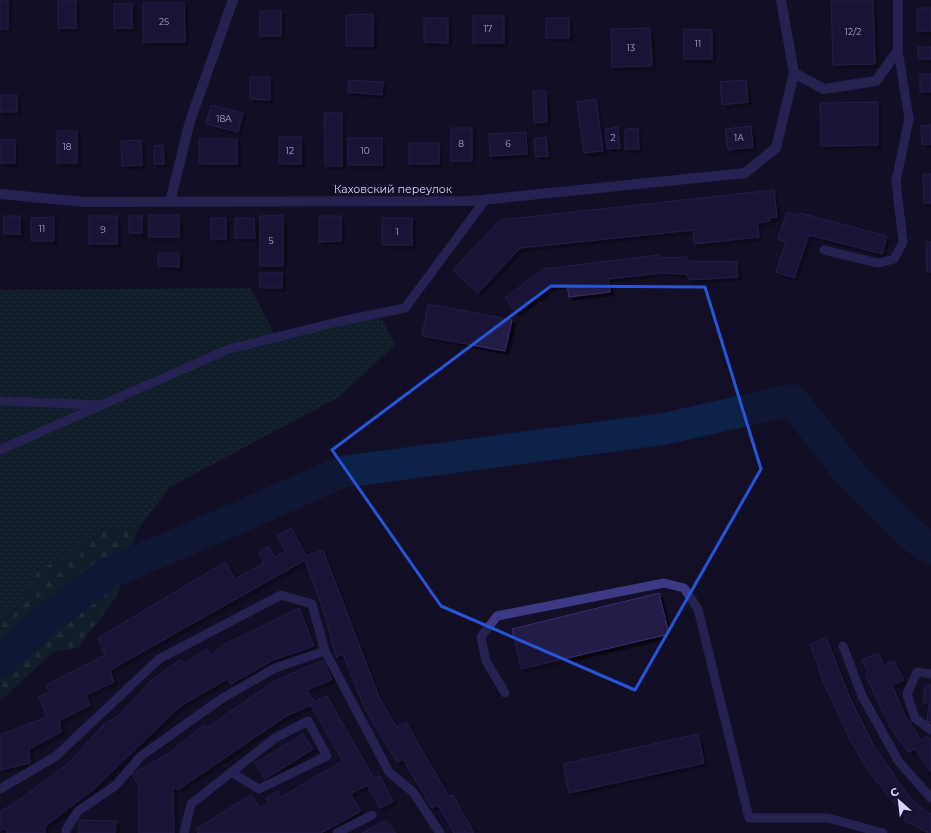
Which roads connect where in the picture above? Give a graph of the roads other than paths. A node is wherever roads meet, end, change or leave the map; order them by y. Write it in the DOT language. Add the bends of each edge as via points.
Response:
graph roads {
  1 [pos="233,0"];
  2 [pos="780,0"];
  3 [pos="898,0"];
  4 [pos="898,50"];
  5 [pos="794,73"];
  6 [pos="0,194"];
  7 [pos="486,199"];
  8 [pos="170,202"];
  9 [pos="824,250"];
  10 [pos="0,401"];
  11 [pos="103,405"];
  12 [pos="0,450"];
  13 [pos="843,646"];
  14 [pos="325,651"];
  15 [pos="931,674"];
  16 [pos="505,693"];
  17 [pos="931,730"];
  18 [pos="232,772"];
  19 [pos="0,790"];
  20 [pos="931,798"];
  21 [pos="372,815"];
  22 [pos="66,833"];
  23 [pos="184,833"];
  24 [pos="337,833"];
  25 [pos="440,833"];
  26 [pos="883,833"];
  1 -- 8 [label="street" via="190,121"];
  2 -- 5 [label="street"];
  3 -- 4 [label="street"];
  4 -- 5 [label="street" via="876,80 824,89"];
  4 -- 9 [label="lane" via="909,119 896,181 903,242 894,259 878,264"];
  5 -- 7 [label="street, Каховский переулок" via="776,148 745,173"];
  6 -- 8 [label="street, Каховский переулок" via="84,202"];
  7 -- 8 [label="street, Каховский переулок"];
  7 -- 11 [label="lane" via="405,308 229,349"];
  10 -- 11 [label="lane"];
  11 -- 12 [label="lane"];
  13 -- 20 [label="lane" via="862,696 899,762"];
  14 -- 19 [label="lane" via="312,604 281,596 159,659 56,756"];
  14 -- 22 [label="lane" via="275,668 221,699 140,756 115,786 78,811"];
  14 -- 25 [label="lane" via="389,772 414,792"];
  15 -- 17 [label="lane" via="917,672 907,694 915,718"];
  16 -- 26 [label="lane" via="486,662 481,637 497,616 664,583 684,588 698,609 749,818 828,818"];
  18 -- 18 [label="lane" via="275,738 308,721 327,756 259,789"];
  18 -- 23 [label="lane" via="191,804"];
  21 -- 24 [label="lane"];
}
